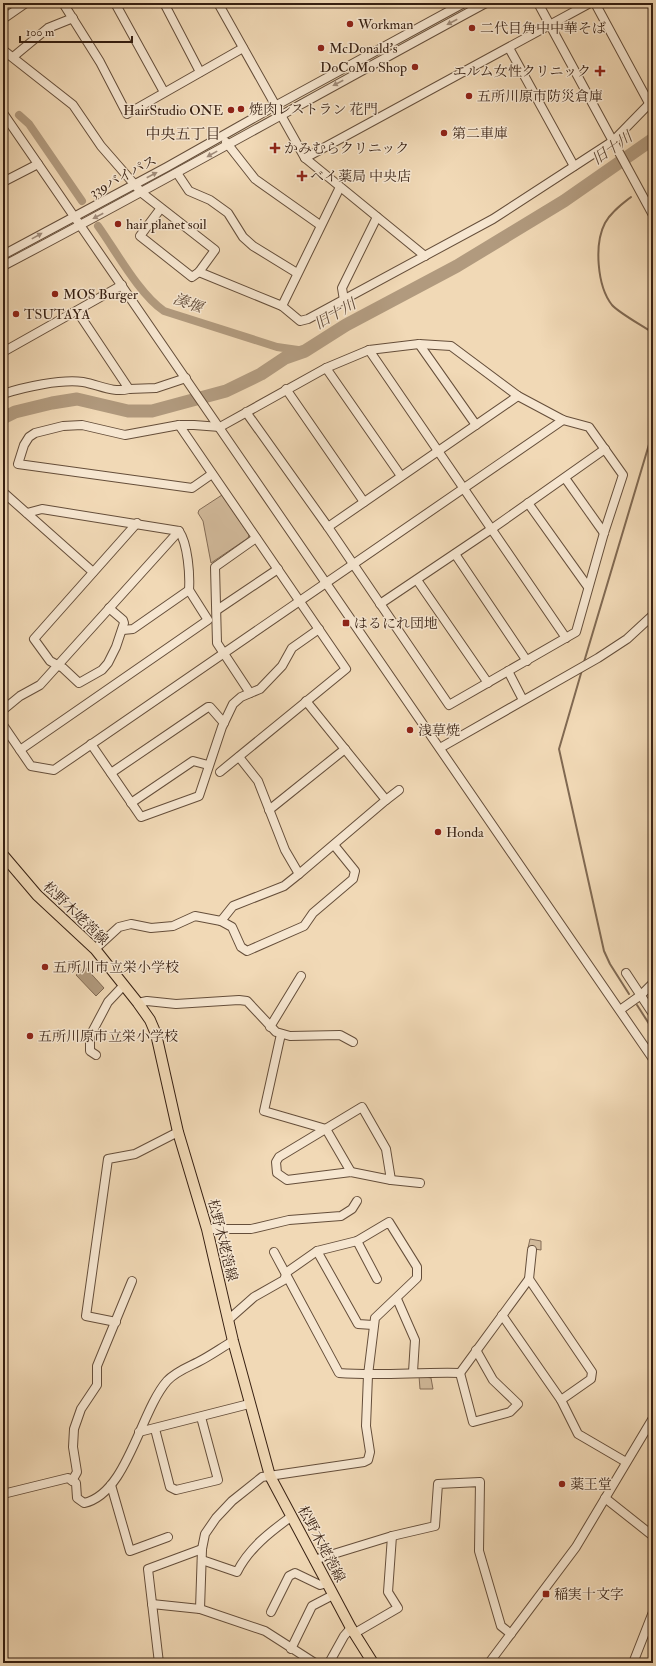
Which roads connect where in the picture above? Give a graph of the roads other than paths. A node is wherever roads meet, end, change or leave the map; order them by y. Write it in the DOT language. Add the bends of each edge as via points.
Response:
graph roads {
  1 [pos="26,3"];
  2 [pos="63,3"];
  3 [pos="115,3"];
  4 [pos="164,3"];
  5 [pos="218,3"];
  6 [pos="464,3"];
  7 [pos="486,3"];
  8 [pos="538,3"];
  9 [pos="590,3"];
  10 [pos="595,3"];
  11 [pos="652,3"];
  12 [pos="653,6"];
  13 [pos="72,18"];
  14 [pos="3,19"];
  15 [pos="550,25"];
  16 [pos="243,48"];
  17 [pos="509,48"];
  18 [pos="3,50"];
  19 [pos="13,57"];
  20 [pos="200,72"];
  21 [pos="164,92"];
  22 [pos="651,101"];
  23 [pos="275,106"];
  24 [pos="3,113"];
  25 [pos="280,115"];
  26 [pos="222,136"];
  27 [pos="614,144"];
  28 [pos="228,145"];
  29 [pos="305,158"];
  30 [pos="38,164"];
  31 [pos="574,166"];
  32 [pos="177,173"];
  33 [pos="3,182"];
  34 [pos="134,185"];
  35 [pos="340,187"];
  36 [pos="142,193"];
  37 [pos="161,208"];
  38 [pos="653,215"];
  39 [pos="74,216"];
  40 [pos="377,217"];
  41 [pos="320,225"];
  42 [pos="80,226"];
  43 [pos="3,254"];
  44 [pos="425,256"];
  45 [pos="3,266"];
  46 [pos="199,272"];
  47 [pos="297,273"];
  48 [pos="122,285"];
  49 [pos="344,300"];
  50 [pos="282,306"];
  51 [pos="77,311"];
  52 [pos="419,344"];
  53 [pos="369,350"];
  54 [pos="3,352"];
  55 [pos="326,368"];
  56 [pos="188,382"];
  57 [pos="286,389"];
  58 [pos="129,390"];
  59 [pos="3,394"];
  60 [pos="518,396"];
  61 [pos="246,412"];
  62 [pos="563,420"];
  63 [pos="179,425"];
  64 [pos="476,425"];
  65 [pos="220,427"];
  66 [pos="605,449"];
  67 [pos="438,450"];
  68 [pos="212,474"];
  69 [pos="402,476"];
  70 [pos="565,478"];
  71 [pos="465,488"];
  72 [pos="3,492"];
  73 [pos="364,502"];
  74 [pos="528,503"];
  75 [pos="27,513"];
  76 [pos="137,523"];
  77 [pos="328,527"];
  78 [pos="493,528"];
  79 [pos="179,531"];
  80 [pos="604,533"];
  81 [pos="256,538"];
  82 [pos="455,554"];
  83 [pos="353,564"];
  84 [pos="278,569"];
  85 [pos="93,572"];
  86 [pos="417,580"];
  87 [pos="326,583"];
  88 [pos="588,587"];
  89 [pos="189,590"];
  90 [pos="300,601"];
  91 [pos="380,604"];
  92 [pos="109,608"];
  93 [pos="217,610"];
  94 [pos="653,615"];
  95 [pos="319,629"];
  96 [pos="123,630"];
  97 [pos="566,638"];
  98 [pos="224,653"];
  99 [pos="527,661"];
  100 [pos="58,665"];
  101 [pos="508,672"];
  102 [pos="488,683"];
  103 [pos="250,693"];
  104 [pos="523,700"];
  105 [pos="306,701"];
  106 [pos="3,710"];
  107 [pos="224,723"];
  108 [pos="3,725"];
  109 [pos="91,744"];
  110 [pos="440,748"];
  111 [pos="345,749"];
  112 [pos="20,750"];
  113 [pos="239,757"];
  114 [pos="208,765"];
  115 [pos="220,772"];
  116 [pos="111,773"];
  117 [pos="399,790"];
  118 [pos="386,800"];
  119 [pos="131,802"];
  120 [pos="269,810"];
  121 [pos="334,845"];
  122 [pos="3,855"];
  123 [pos="299,874"];
  124 [pos="222,921"];
  125 [pos="95,949"];
  126 [pos="626,973"];
  127 [pos="301,976"];
  128 [pos="653,983"];
  129 [pos="124,985"];
  130 [pos="641,995"];
  131 [pos="138,1003"];
  132 [pos="620,1010"];
  133 [pos="653,1014"];
  134 [pos="270,1027"];
  135 [pos="281,1034"];
  136 [pos="352,1042"];
  137 [pos="96,1056"];
  138 [pos="653,1059"];
  139 [pos="326,1128"];
  140 [pos="178,1132"];
  141 [pos="351,1172"];
  142 [pos="391,1180"];
  143 [pos="420,1183"];
  144 [pos="357,1201"];
  145 [pos="207,1229"];
  146 [pos="356,1241"];
  147 [pos="532,1250"];
  148 [pos="317,1251"];
  149 [pos="274,1252"];
  150 [pos="286,1272"];
  151 [pos="377,1279"];
  152 [pos="530,1279"];
  153 [pos="132,1281"];
  154 [pos="397,1299"];
  155 [pos="502,1315"];
  156 [pos="228,1320"];
  157 [pos="116,1322"];
  158 [pos="373,1325"];
  159 [pos="232,1342"];
  160 [pos="476,1350"];
  161 [pos="413,1372"];
  162 [pos="460,1373"];
  163 [pos="368,1375"];
  164 [pos="561,1400"];
  165 [pos="249,1404"];
  166 [pos="201,1417"];
  167 [pos="653,1418"];
  168 [pos="155,1429"];
  169 [pos="139,1432"];
  170 [pos="626,1462"];
  171 [pos="270,1476"];
  172 [pos="72,1481"];
  173 [pos="110,1485"];
  174 [pos="3,1494"];
  175 [pos="605,1498"];
  176 [pos="292,1516"];
  177 [pos="392,1536"];
  178 [pos="653,1536"];
  179 [pos="168,1537"];
  180 [pos="202,1549"];
  181 [pos="202,1560"];
  182 [pos="314,1560"];
  183 [pos="326,1583"];
  184 [pos="333,1595"];
  185 [pos="152,1604"];
  186 [pos="200,1609"];
  187 [pos="271,1612"];
  188 [pos="653,1612"];
  189 [pos="353,1630"];
  190 [pos="512,1634"];
  191 [pos="292,1649"];
  192 [pos="158,1663"];
  193 [pos="315,1663"];
  194 [pos="329,1663"];
  195 [pos="373,1663"];
  196 [pos="490,1663"];
  197 [pos="633,1663"];
  1 -- 14 [label="street"];
  2 -- 13 [label="street"];
  3 -- 21 [label="street"];
  4 -- 20 [label="street"];
  5 -- 16 [label="street"];
  6 -- 23 [label="street, 339バイパス"];
  7 -- 25 [label="street, one-way"];
  8 -- 15 [label="street"];
  9 -- 15 [label="street"];
  10 -- 22 [label="street"];
  11 -- 12 [label="street"];
  13 -- 19 [label="street" via="48,28"];
  13 -- 21 [label="street" via="100,62 127,114"];
  15 -- 17 [label="street"];
  15 -- 27 [label="street"];
  16 -- 20 [label="street"];
  16 -- 23 [label="street"];
  17 -- 29 [label="street"];
  17 -- 31 [label="street"];
  18 -- 19 [label="street"];
  19 -- 34 [label="street" via="73,105 101,146"];
  20 -- 21 [label="street"];
  22 -- 27 [label="street"];
  23 -- 25 [label="street"];
  23 -- 26 [label="street, 339バイパス"];
  24 -- 30 [label="street"];
  25 -- 28 [label="street"];
  25 -- 29 [label="street"];
  26 -- 28 [label="street"];
  34 -- 26 [label="street, 339バイパス, one-way"];
  27 -- 31 [label="street"];
  27 -- 38 [label="street"];
  28 -- 32 [label="street, one-way"];
  28 -- 41 [label="street" via="255,179"];
  29 -- 35 [label="street"];
  30 -- 33 [label="street"];
  30 -- 39 [label="street"];
  31 -- 44 [label="street" via="493,219"];
  32 -- 36 [label="street"];
  32 -- 47 [label="street" via="189,191 210,200 228,213 253,246"];
  34 -- 36 [label="street"];
  34 -- 39 [label="street, 339バイパス"];
  35 -- 40 [label="street"];
  35 -- 41 [label="street"];
  36 -- 37 [label="street"];
  36 -- 42 [label="street, one-way"];
  37 -- 46 [label="street" via="215,250"];
  37 -- 46 [label="street" via="140,236 192,277"];
  39 -- 42 [label="street"];
  43 -- 39 [label="street, 339バイパス, one-way"];
  40 -- 44 [label="street"];
  40 -- 49 [label="street" via="342,288"];
  41 -- 47 [label="street"];
  42 -- 45 [label="street"];
  42 -- 48 [label="street"];
  44 -- 49 [label="street"];
  46 -- 50 [label="street"];
  47 -- 50 [label="street"];
  48 -- 51 [label="street"];
  48 -- 56 [label="street"];
  49 -- 50 [label="street" via="308,319 300,320"];
  51 -- 54 [label="street"];
  51 -- 58 [label="street"];
  52 -- 53 [label="street"];
  52 -- 60 [label="street" via="451,346"];
  52 -- 64 [label="street"];
  53 -- 55 [label="street"];
  53 -- 67 [label="street"];
  55 -- 57 [label="street"];
  55 -- 69 [label="street"];
  56 -- 58 [label="street"];
  56 -- 65 [label="street"];
  57 -- 61 [label="street"];
  57 -- 73 [label="street"];
  58 -- 59 [label="street" via="118,392 83,382 22,387"];
  60 -- 62 [label="street"];
  60 -- 64 [label="street"];
  61 -- 65 [label="street"];
  61 -- 77 [label="street"];
  62 -- 66 [label="street" via="589,427"];
  62 -- 71 [label="street"];
  63 -- 65 [label="street"];
  63 -- 68 [label="street"];
  63 -- 68 [label="street" via="126,435 82,425 63,426 29,437 18,464 192,488"];
  64 -- 67 [label="street"];
  65 -- 87 [label="street"];
  66 -- 70 [label="street"];
  66 -- 80 [label="street" via="623,475"];
  67 -- 69 [label="street"];
  67 -- 71 [label="street"];
  68 -- 81 [label="street"];
  69 -- 73 [label="street"];
  70 -- 74 [label="street"];
  70 -- 80 [label="street"];
  71 -- 78 [label="street"];
  71 -- 83 [label="street"];
  72 -- 75 [label="street"];
  73 -- 77 [label="street"];
  74 -- 78 [label="street"];
  74 -- 88 [label="street"];
  75 -- 76 [label="street" via="42,509"];
  75 -- 85 [label="street"];
  76 -- 79 [label="street"];
  76 -- 85 [label="street"];
  77 -- 83 [label="street"];
  78 -- 82 [label="street"];
  78 -- 97 [label="street"];
  79 -- 89 [label="street" via="183,538 188,566"];
  79 -- 92 [label="street"];
  80 -- 88 [label="street"];
  81 -- 84 [label="street"];
  81 -- 93 [label="street" via="215,567"];
  82 -- 86 [label="street"];
  82 -- 99 [label="street"];
  83 -- 87 [label="street"];
  83 -- 91 [label="street"];
  84 -- 90 [label="street"];
  84 -- 93 [label="street"];
  85 -- 100 [label="street" via="34,638 50,661"];
  86 -- 91 [label="street"];
  86 -- 102 [label="street"];
  87 -- 90 [label="street"];
  87 -- 110 [label="street"];
  88 -- 97 [label="street" via="576,632"];
  89 -- 96 [label="street" via="133,629"];
  89 -- 112 [label="street" via="208,620"];
  90 -- 95 [label="street"];
  90 -- 98 [label="street"];
  91 -- 102 [label="street" via="449,705"];
  92 -- 96 [label="street" via="123,620"];
  92 -- 100 [label="street"];
  93 -- 98 [label="street" via="217,643"];
  94 -- 104 [label="street" via="627,640"];
  95 -- 103 [label="street" via="292,648 276,673 260,689"];
  95 -- 105 [label="street" via="346,668"];
  96 -- 100 [label="street" via="106,666 79,682"];
  97 -- 99 [label="street"];
  98 -- 103 [label="street"];
  98 -- 109 [label="street"];
  99 -- 101 [label="street"];
  100 -- 106 [label="street" via="40,686 20,696"];
  101 -- 102 [label="street"];
  101 -- 104 [label="street"];
  103 -- 107 [label="street" via="233,704"];
  104 -- 110 [label="street"];
  105 -- 111 [label="street"];
  105 -- 113 [label="street"];
  107 -- 114 [label="street"];
  107 -- 116 [label="street" via="208,707"];
  108 -- 112 [label="street"];
  109 -- 112 [label="street" via="52,770 31,766"];
  109 -- 116 [label="street"];
  110 -- 132 [label="street"];
  111 -- 118 [label="street"];
  111 -- 120 [label="street"];
  113 -- 115 [label="street"];
  113 -- 120 [label="street" via="258,781"];
  114 -- 119 [label="street" via="193,760"];
  114 -- 119 [label="street" via="197,797 144,817 141,817"];
  116 -- 119 [label="street"];
  117 -- 118 [label="street"];
  118 -- 121 [label="street"];
  120 -- 123 [label="street" via="284,850"];
  121 -- 123 [label="street"];
  121 -- 124 [label="street" via="355,871 353,879 313,913 304,926 246,951 241,947 232,927"];
  122 -- 125 [label="main road, 松野木姥萢線" via="37,895"];
  123 -- 124 [label="street" via="284,886 233,906"];
  124 -- 125 [label="street" via="195,916 173,926 151,928 131,924 119,927"];
  125 -- 129 [label="main road, 松野木姥萢線"];
  126 -- 130 [label="street"];
  127 -- 134 [label="street"];
  128 -- 130 [label="street"];
  129 -- 131 [label="main road, 松野木姥萢線"];
  129 -- 137 [label="street" via="108,1002 90,1036 90,1050"];
  130 -- 132 [label="street"];
  130 -- 133 [label="street"];
  131 -- 134 [label="street" via="176,1004 239,1000 247,1002"];
  131 -- 140 [label="main road, 松野木姥萢線" via="156,1034"];
  132 -- 138 [label="street"];
  134 -- 135 [label="street"];
  135 -- 136 [label="street" via="340,1035"];
  135 -- 139 [label="street" via="264,1111"];
  139 -- 141 [label="street"];
  139 -- 141 [label="street" via="279,1157 276,1162 277,1173 287,1180"];
  139 -- 142 [label="street" via="362,1106 386,1149"];
  140 -- 145 [label="main road, 松野木姥萢線"];
  140 -- 157 [label="street" via="135,1154 108,1159 86,1316"];
  141 -- 142 [label="street"];
  142 -- 143 [label="street"];
  144 -- 145 [label="street" via="352,1209 341,1216 289,1220 251,1229"];
  145 -- 156 [label="main road, 松野木姥萢線"];
  146 -- 148 [label="street"];
  146 -- 151 [label="street"];
  146 -- 154 [label="street" via="389,1222 417,1267 417,1278"];
  147 -- 152 [label="street"];
  148 -- 150 [label="street"];
  148 -- 158 [label="street" via="358,1324"];
  149 -- 150 [label="street"];
  150 -- 156 [label="street" via="284,1280 254,1297"];
  150 -- 163 [label="street" via="339,1373"];
  152 -- 155 [label="street"];
  152 -- 164 [label="street" via="592,1372 591,1379"];
  153 -- 157 [label="street"];
  154 -- 158 [label="street" via="379,1312"];
  154 -- 161 [label="street" via="415,1340"];
  155 -- 160 [label="street"];
  155 -- 164 [label="street"];
  156 -- 159 [label="main road, 松野木姥萢線"];
  157 -- 172 [label="street" via="97,1366 97,1385 81,1409 74,1429 73,1447 77,1472"];
  158 -- 163 [label="street"];
  159 -- 165 [label="main road, 松野木姥萢線"];
  159 -- 169 [label="street" via="169,1379 161,1389"];
  160 -- 162 [label="street"];
  160 -- 162 [label="street" via="493,1380 518,1404 510,1412 473,1422"];
  161 -- 162 [label="street"];
  161 -- 163 [label="street"];
  163 -- 171 [label="street" via="368,1460"];
  164 -- 170 [label="street" via="578,1434"];
  165 -- 166 [label="street"];
  165 -- 171 [label="main road, 松野木姥萢線"];
  166 -- 168 [label="street"];
  166 -- 168 [label="street" via="218,1480 176,1490 170,1487"];
  167 -- 170 [label="street"];
  168 -- 169 [label="street"];
  169 -- 173 [label="street" via="123,1466"];
  170 -- 175 [label="street"];
  171 -- 176 [label="main road, 松野木姥萢線"];
  171 -- 180 [label="street" via="262,1477 232,1501 216,1518 205,1534"];
  172 -- 173 [label="street" via="76,1484 77,1498 84,1503 107,1491"];
  172 -- 174 [label="street" via="68,1478"];
  173 -- 179 [label="street" via="130,1551"];
  175 -- 178 [label="street"];
  175 -- 190 [label="street" via="576,1547"];
  176 -- 181 [label="street" via="271,1531 243,1559 237,1572"];
  176 -- 182 [label="main road, 松野木姥萢線"];
  177 -- 182 [label="street"];
  177 -- 189 [label="street" via="388,1592 398,1608"];
  177 -- 190 [label="street" via="435,1526 438,1484 480,1482 479,1551 501,1626"];
  180 -- 181 [label="street"];
  180 -- 185 [label="street" via="148,1569"];
  181 -- 186 [label="street"];
  182 -- 183 [label="main road, 松野木姥萢線"];
  183 -- 184 [label="main road, 松野木姥萢線"];
  183 -- 187 [label="street" via="320,1585 295,1573 289,1576"];
  184 -- 189 [label="main road, 松野木姥萢線"];
  184 -- 191 [label="street" via="312,1606"];
  185 -- 186 [label="street"];
  185 -- 192 [label="street"];
  186 -- 191 [label="street" via="265,1631"];
  188 -- 197 [label="street"];
  189 -- 194 [label="street" via="344,1636"];
  189 -- 195 [label="main road, 松野木姥萢線"];
  190 -- 196 [label="street"];
  191 -- 193 [label="street"];
}
